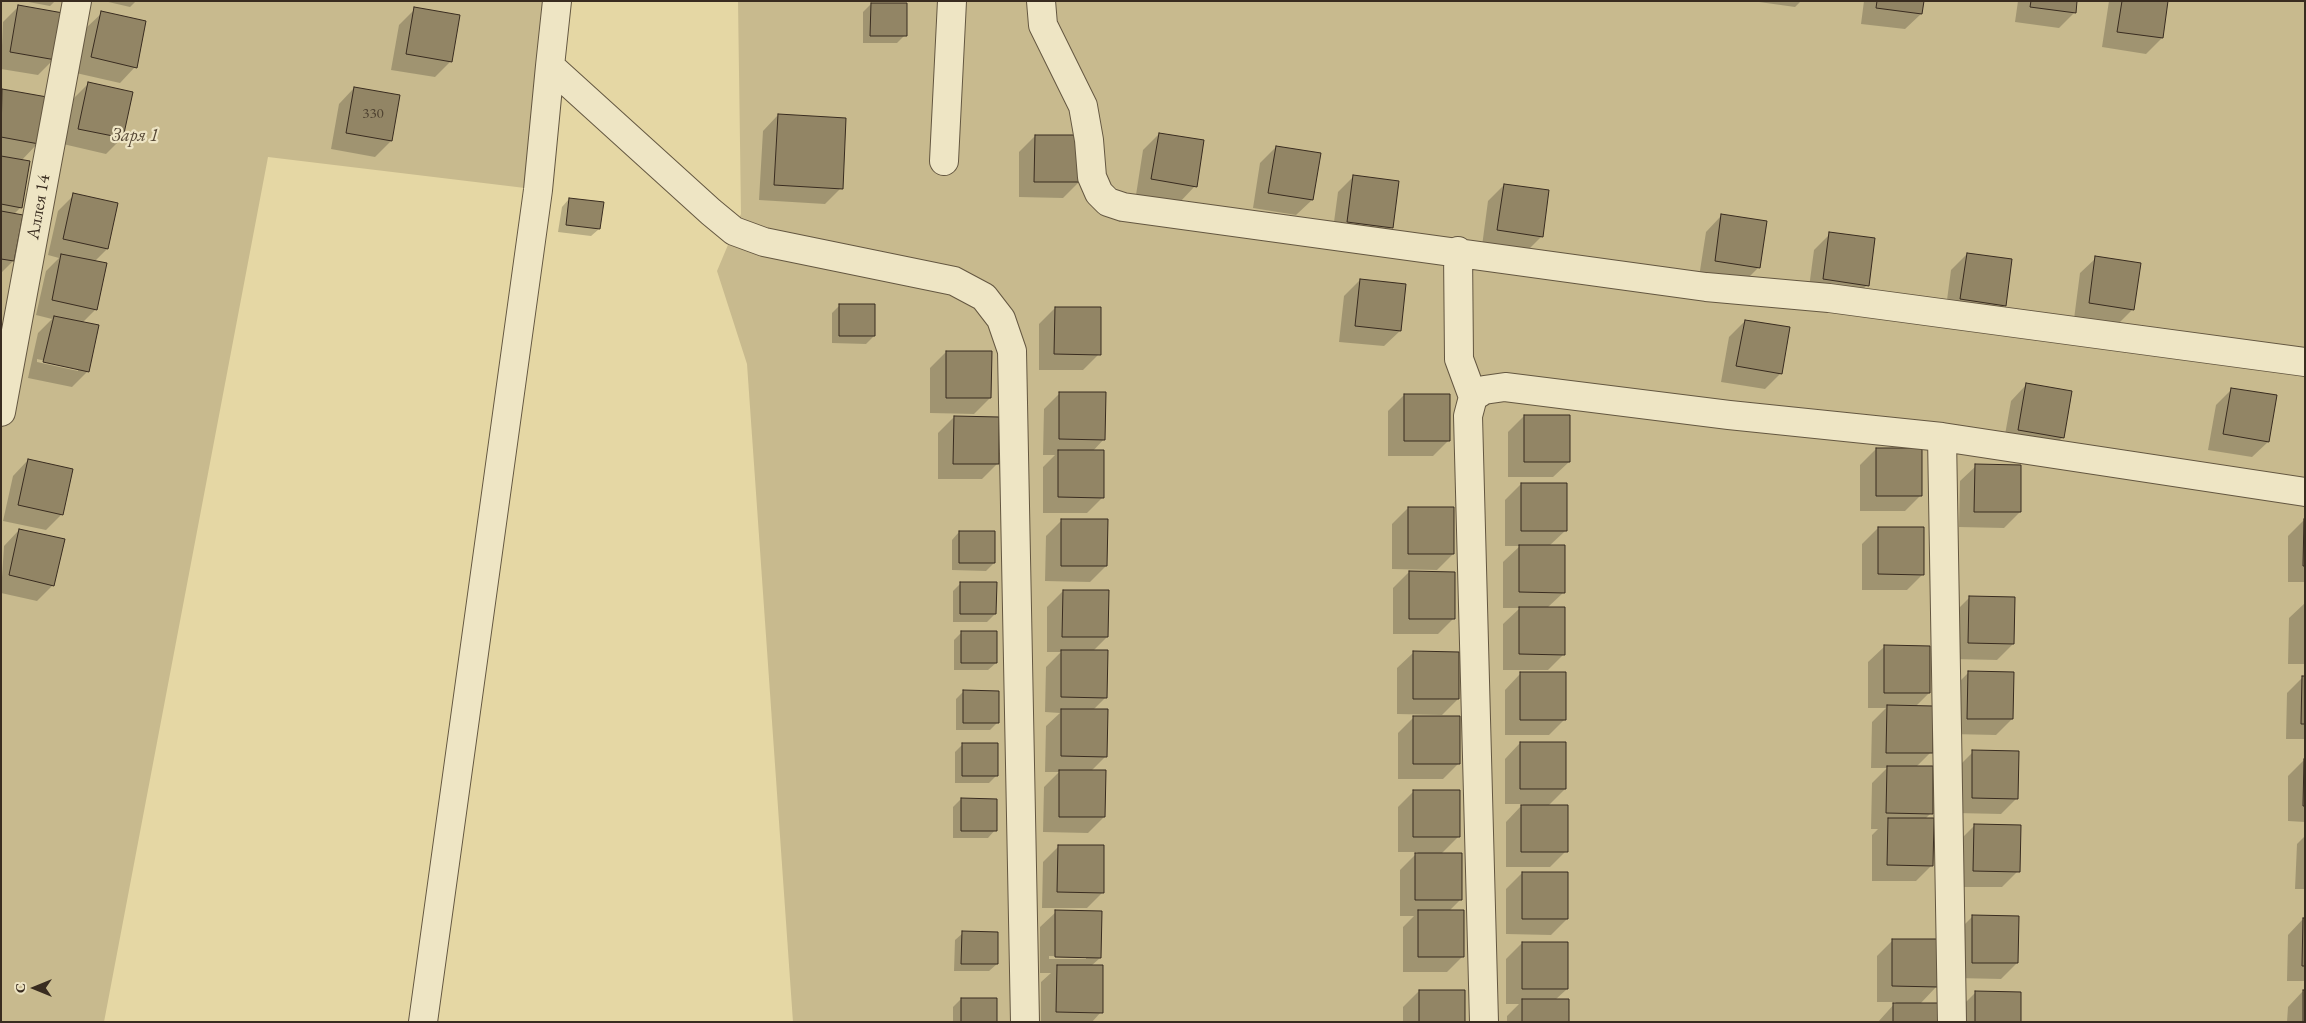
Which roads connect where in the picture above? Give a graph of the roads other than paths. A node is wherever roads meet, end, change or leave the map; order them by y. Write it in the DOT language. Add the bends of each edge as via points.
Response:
graph roads {
  1 [pos="77,1"];
  2 [pos="557,1"];
  3 [pos="952,1"];
  4 [pos="1040,1"];
  5 [pos="550,66"];
  6 [pos="944,161"];
  7 [pos="1458,251"];
  8 [pos="2305,362"];
  9 [pos="1474,397"];
  10 [pos="1,412"];
  11 [pos="1942,437"];
  12 [pos="2305,492"];
  13 [pos="423,1022"];
  14 [pos="1025,1022"];
  15 [pos="1484,1022"];
  16 [pos="1952,1022"];
  1 -- 10 [label="lane, Аллея 14"];
  2 -- 5 [label="lane"];
  3 -- 6 [label="lane"];
  4 -- 7 [label="lane" via="1043,25 1083,106 1090,140 1092,177 1099,193 1108,202 1123,207"];
  5 -- 13 [label="lane" via="538,190"];
  5 -- 14 [label="lane" via="734,231 764,242 954,281 984,297 1001,319 1012,351"];
  7 -- 8 [label="lane" via="1706,287 1830,298"];
  7 -- 9 [label="lane" via="1459,359"];
  9 -- 11 [label="lane" via="1484,390 1505,387"];
  9 -- 15 [label="lane" via="1468,416"];
  11 -- 12 [label="lane"];
  11 -- 16 [label="lane"];
}
